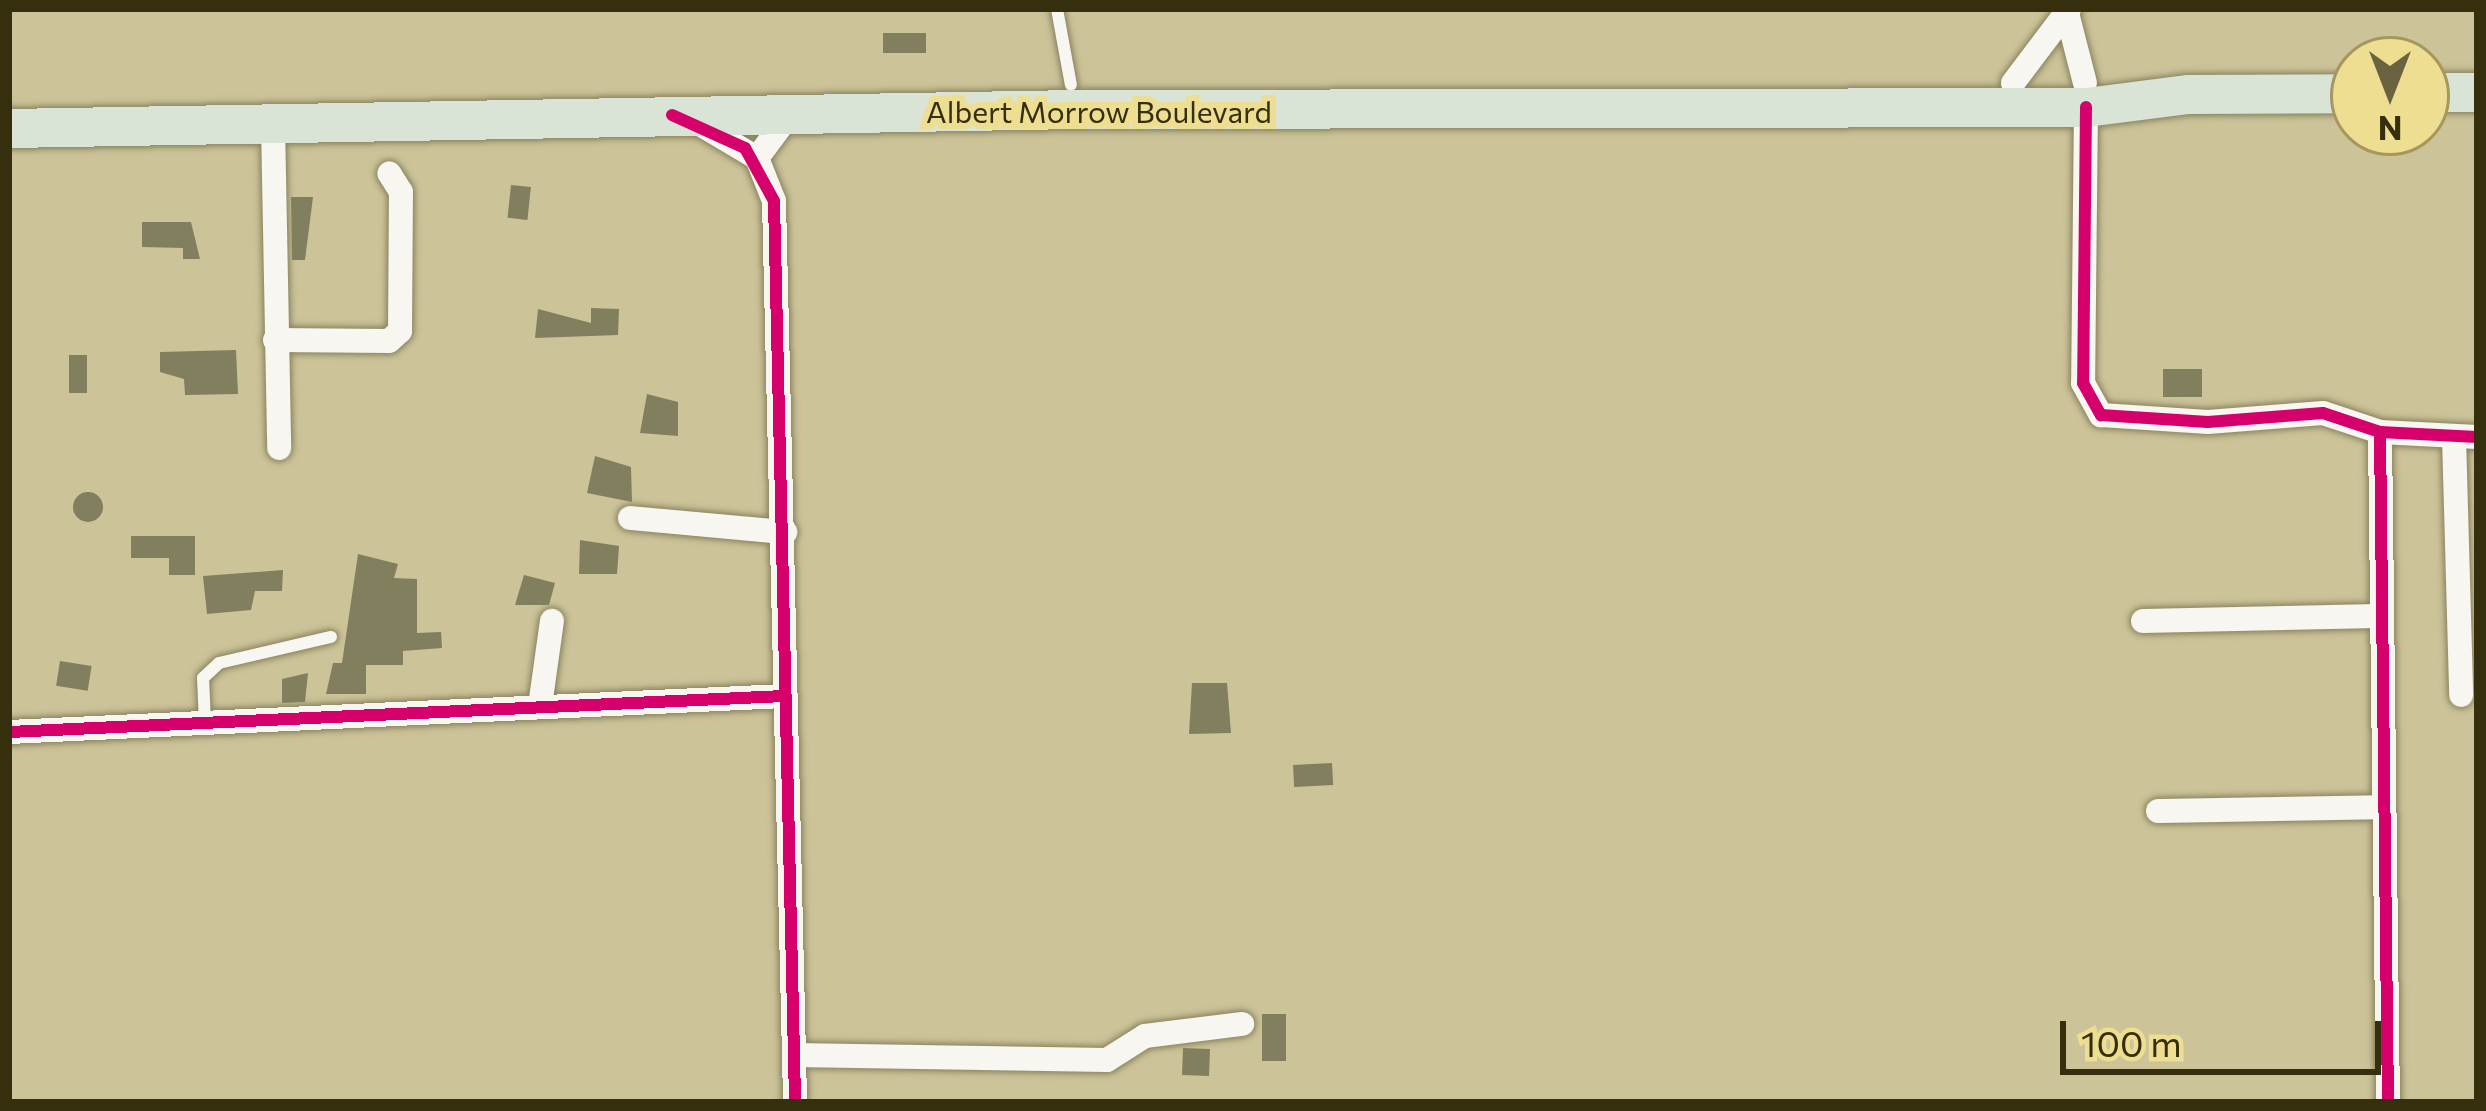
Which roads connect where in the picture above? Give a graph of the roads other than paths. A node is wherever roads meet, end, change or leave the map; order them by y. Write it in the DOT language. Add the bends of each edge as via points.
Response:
graph roads {
  1 [pos="1058,9"];
  2 [pos="2068,11"];
  3 [pos="2013,83"];
  4 [pos="1071,85"];
  5 [pos="2330,93"];
  6 [pos="2086,95"];
  7 [pos="9,103"];
  8 [pos="673,115"];
  9 [pos="790,115"];
  10 [pos="273,124"];
  11 [pos="9,128"];
  12 [pos="757,158"];
  13 [pos="389,173"];
  14 [pos="275,340"];
  15 [pos="2380,432"];
  16 [pos="2466,437"];
  17 [pos="279,448"];
  18 [pos="630,518"];
  19 [pos="784,532"];
  20 [pos="2377,616"];
  21 [pos="552,621"];
  22 [pos="2144,621"];
  23 [pos="331,638"];
  24 [pos="2461,695"];
  25 [pos="785,696"];
  26 [pos="540,706"];
  27 [pos="205,724"];
  28 [pos="9,732"];
  29 [pos="2380,807"];
  30 [pos="2158,811"];
  31 [pos="1242,1024"];
  32 [pos="794,1055"];
  33 [pos="795,1102"];
  34 [pos="2388,1102"];
  1 -- 4 [label="lane"];
  2 -- 3 [label="street"];
  2 -- 6 [label="street"];
  3 -- 4 [label="highway, Albert Morrow Boulevard"];
  3 -- 6 [label="highway, Albert Morrow Boulevard"];
  4 -- 7 [label="highway, Albert Morrow Boulevard"];
  5 -- 6 [label="highway, Albert Morrow Boulevard"];
  6 -- 9 [label="highway, Albert Morrow Boulevard"];
  6 -- 15 [label="street" via="2089,404 2130,422 2323,413"];
  8 -- 9 [label="highway, Albert Morrow Boulevard"];
  8 -- 10 [label="highway, Albert Morrow Boulevard"];
  8 -- 12 [label="street"];
  9 -- 12 [label="street"];
  10 -- 11 [label="highway, Albert Morrow Boulevard"];
  10 -- 14 [label="street"];
  12 -- 19 [label="street" via="774,201"];
  13 -- 14 [label="street" via="401,193 400,331 389,341"];
  14 -- 17 [label="street"];
  15 -- 16 [label="street"];
  15 -- 20 [label="street"];
  16 -- 24 [label="street"];
  18 -- 19 [label="street"];
  19 -- 25 [label="street"];
  20 -- 22 [label="street"];
  20 -- 29 [label="street"];
  21 -- 26 [label="street"];
  23 -- 27 [label="lane" via="219,663 203,678"];
  25 -- 26 [label="street"];
  25 -- 32 [label="street"];
  26 -- 27 [label="street"];
  27 -- 28 [label="street"];
  29 -- 30 [label="street"];
  29 -- 34 [label="street"];
  31 -- 32 [label="street" via="1145,1036 1107,1060"];
  32 -- 33 [label="street"];
}
